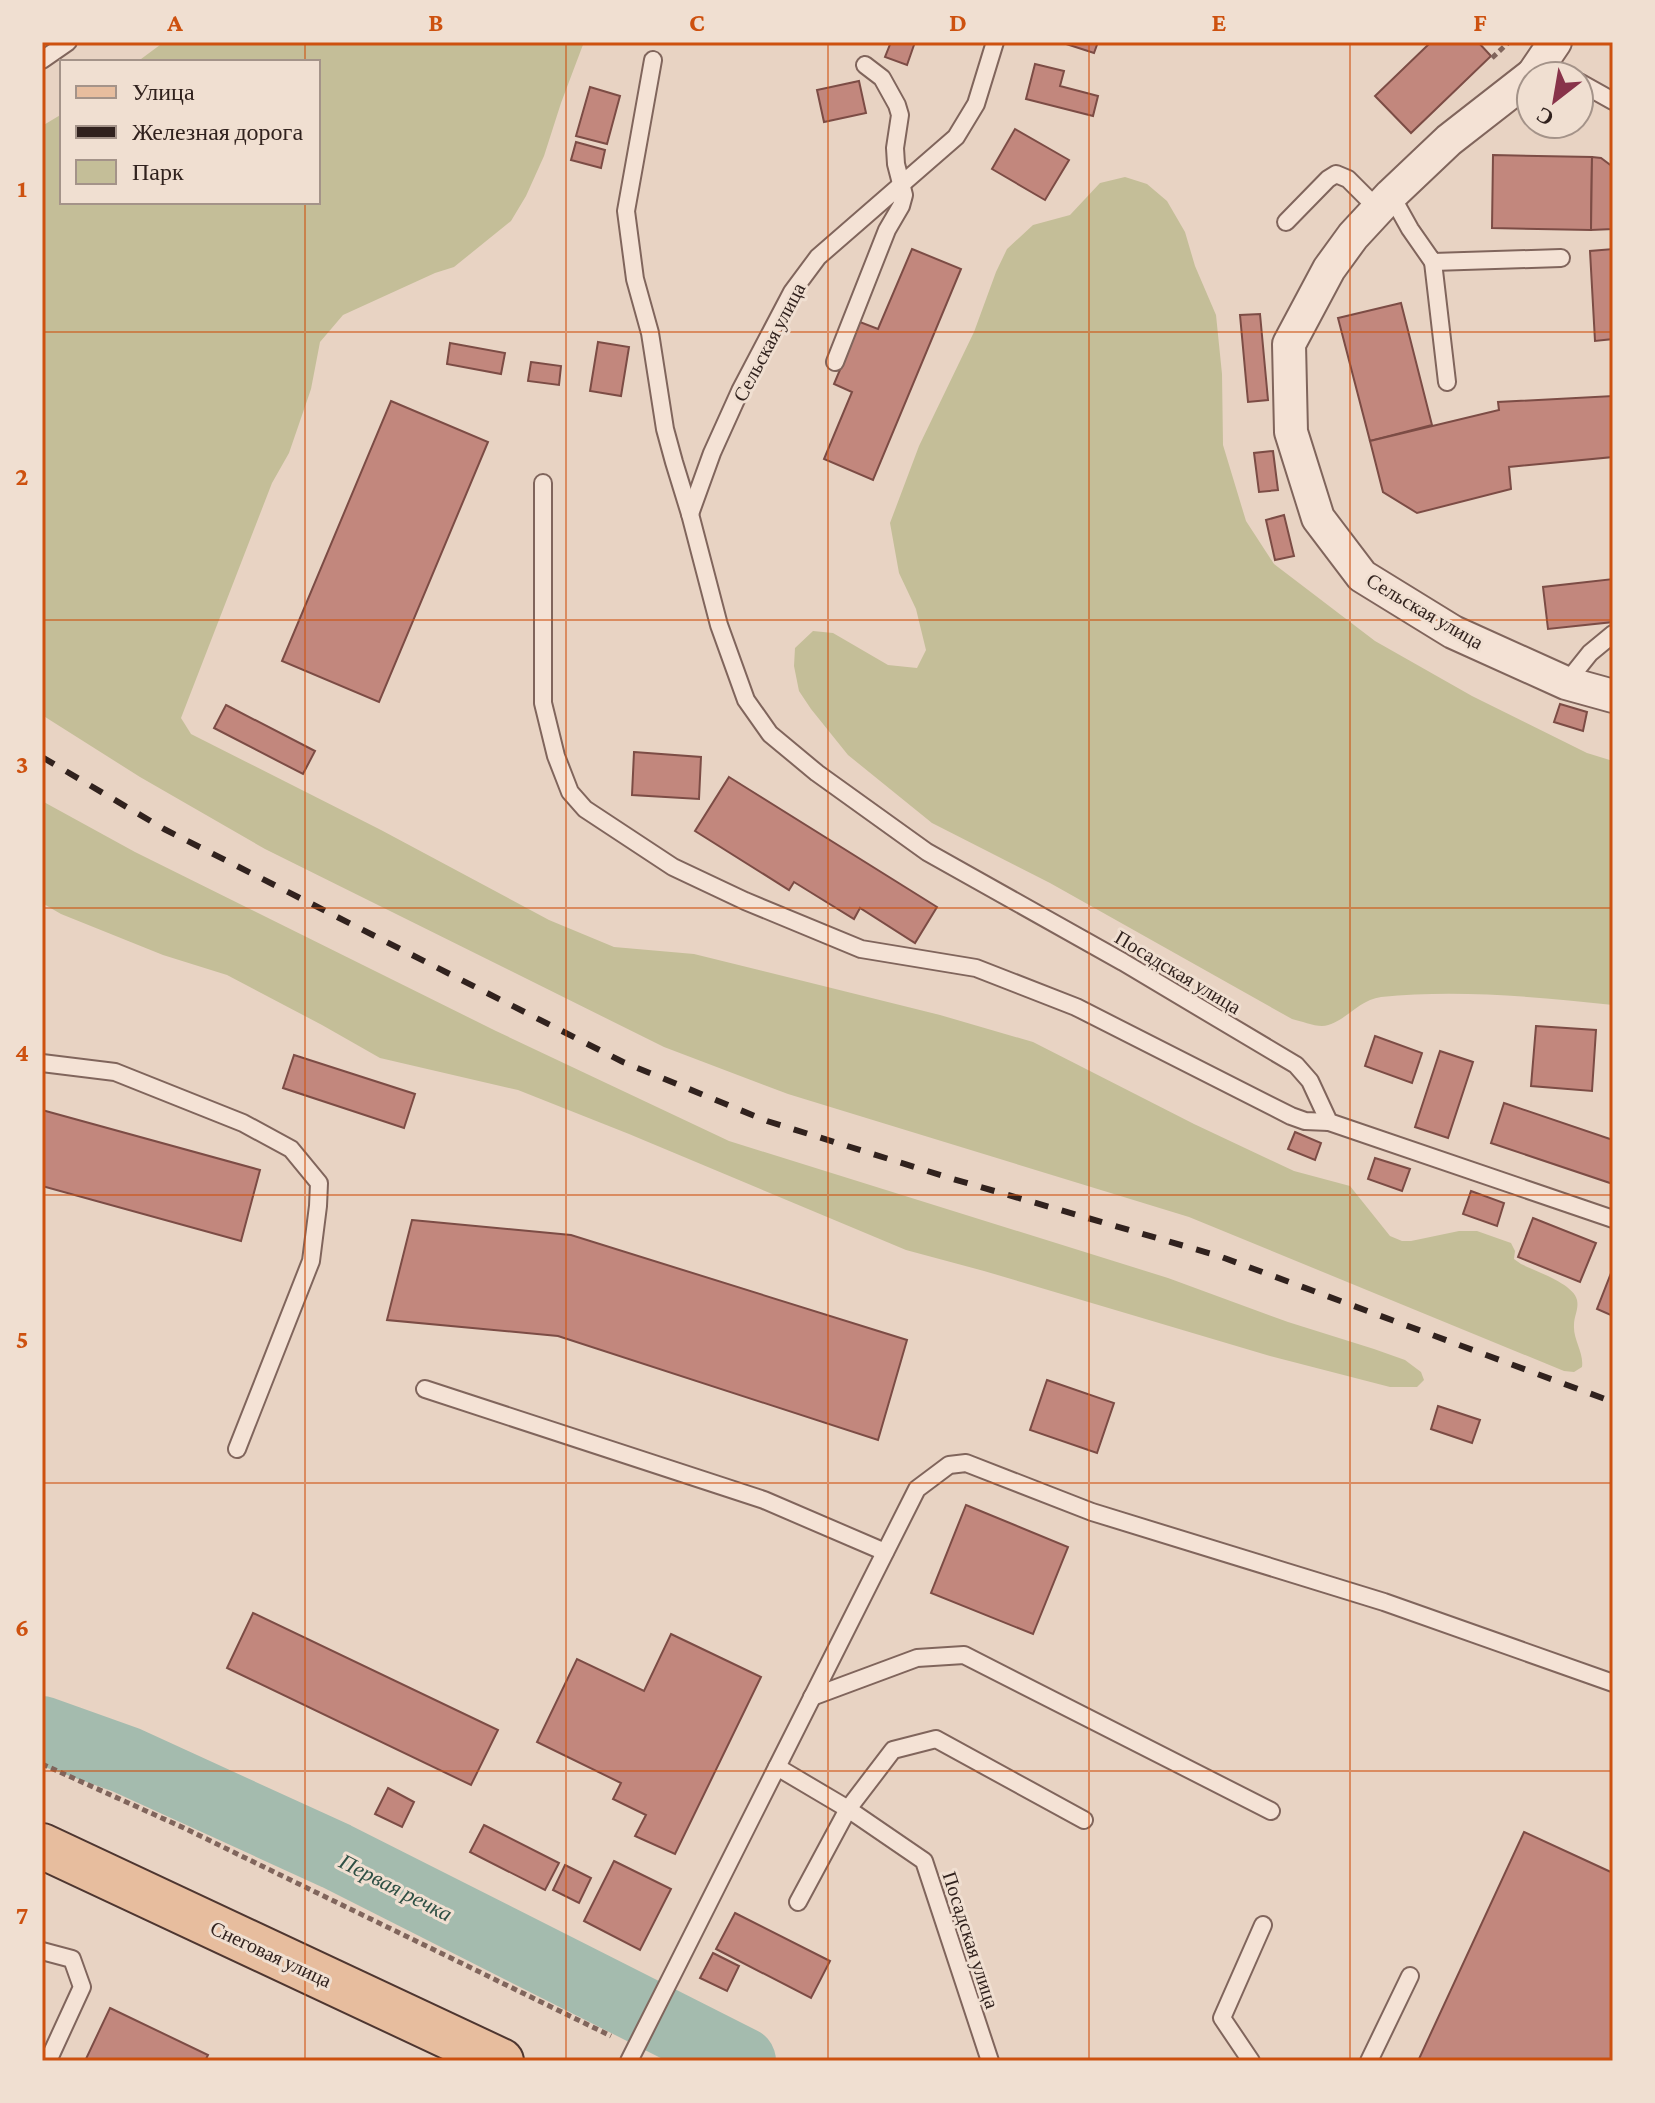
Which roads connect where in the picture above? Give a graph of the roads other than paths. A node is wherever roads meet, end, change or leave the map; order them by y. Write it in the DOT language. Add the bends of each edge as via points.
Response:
graph roads {
  1 [pos="68,42"];
  2 [pos="995,42"];
  3 [pos="1555,42"];
  4 [pos="42,60"];
  5 [pos="653,60"];
  6 [pos="1544,60"];
  7 [pos="865,65"];
  8 [pos="1515,91"];
  9 [pos="1595,91"];
  10 [pos="1613,101"];
  11 [pos="902,186"];
  12 [pos="1385,202"];
  13 [pos="1286,222"];
  14 [pos="1561,258"];
  15 [pos="1433,262"];
  16 [pos="835,362"];
  17 [pos="1447,382"];
  18 [pos="543,483"];
  19 [pos="690,514"];
  20 [pos="1613,634"];
  21 [pos="1566,683"];
  22 [pos="1613,696"];
  23 [pos="42,1063"];
  24 [pos="1329,1122"];
  25 [pos="1613,1219"];
  26 [pos="425,1389"];
  27 [pos="237,1449"];
  28 [pos="885,1552"];
  29 [pos="1613,1683"];
  30 [pos="812,1697"];
  31 [pos="777,1767"];
  32 [pos="848,1809"];
  33 [pos="1271,1811"];
  34 [pos="1084,1820"];
  35 [pos="42,1846"];
  36 [pos="798,1902"];
  37 [pos="1263,1925"];
  38 [pos="42,1951"];
  39 [pos="1410,1976"];
  40 [pos="635,2048"];
  41 [pos="48,2061"];
  42 [pos="501,2061"];
  43 [pos="990,2061"];
  44 [pos="1251,2061"];
  45 [pos="1369,2061"];
  1 -- 4 [label="lane"];
  2 -- 11 [label="lane, Сельская улица" via="976,104 956,137"];
  3 -- 6 [label="street, Сельская улица"];
  5 -- 19 [label="lane" via="626,211 665,429"];
  7 -- 11 [label="lane" via="882,78 897,105 895,148"];
  8 -- 12 [label="street, Сельская улица" via="1449,140"];
  9 -- 10 [label="lane"];
  11 -- 16 [label="lane" via="901,206"];
  11 -- 19 [label="lane, Сельская улица" via="818,257 792,292 740,391"];
  12 -- 13 [label="lane" via="1336,174"];
  12 -- 15 [label="lane"];
  12 -- 21 [label="street, Сельская улица" via="1329,269 1289,344 1291,432 1318,518 1362,576 1453,632"];
  14 -- 15 [label="lane"];
  15 -- 17 [label="lane"];
  18 -- 24 [label="lane" via="543,703 570,792 585,809 673,867 745,901 861,949 976,968 1076,1007 1291,1116"];
  19 -- 24 [label="lane, Посадская улица" via="719,625 746,700 770,734 927,852 1296,1065 1310,1081"];
  20 -- 21 [label="lane"];
  21 -- 22 [label="street, Сельская улица"];
  23 -- 27 [label="lane" via="115,1072 243,1123 291,1149 319,1183 311,1261"];
  24 -- 25 [label="lane"];
  26 -- 28 [label="lane" via="764,1500"];
  28 -- 29 [label="lane" via="917,1489 949,1465 966,1463 1092,1512 1384,1602"];
  28 -- 30 [label="lane"];
  30 -- 31 [label="lane"];
  30 -- 33 [label="lane" via="917,1658 964,1655"];
  31 -- 32 [label="lane, Посадская улица"];
  31 -- 40 [label="lane"];
  32 -- 34 [label="lane" via="893,1750 936,1739"];
  32 -- 36 [label="lane"];
  32 -- 43 [label="lane, Посадская улица" via="924,1861"];
  35 -- 42 [label="main road, Снеговая улица"];
  37 -- 44 [label="lane" via="1222,2018"];
  38 -- 41 [label="lane" via="72,1959 82,1987"];
  39 -- 45 [label="lane"];
}
